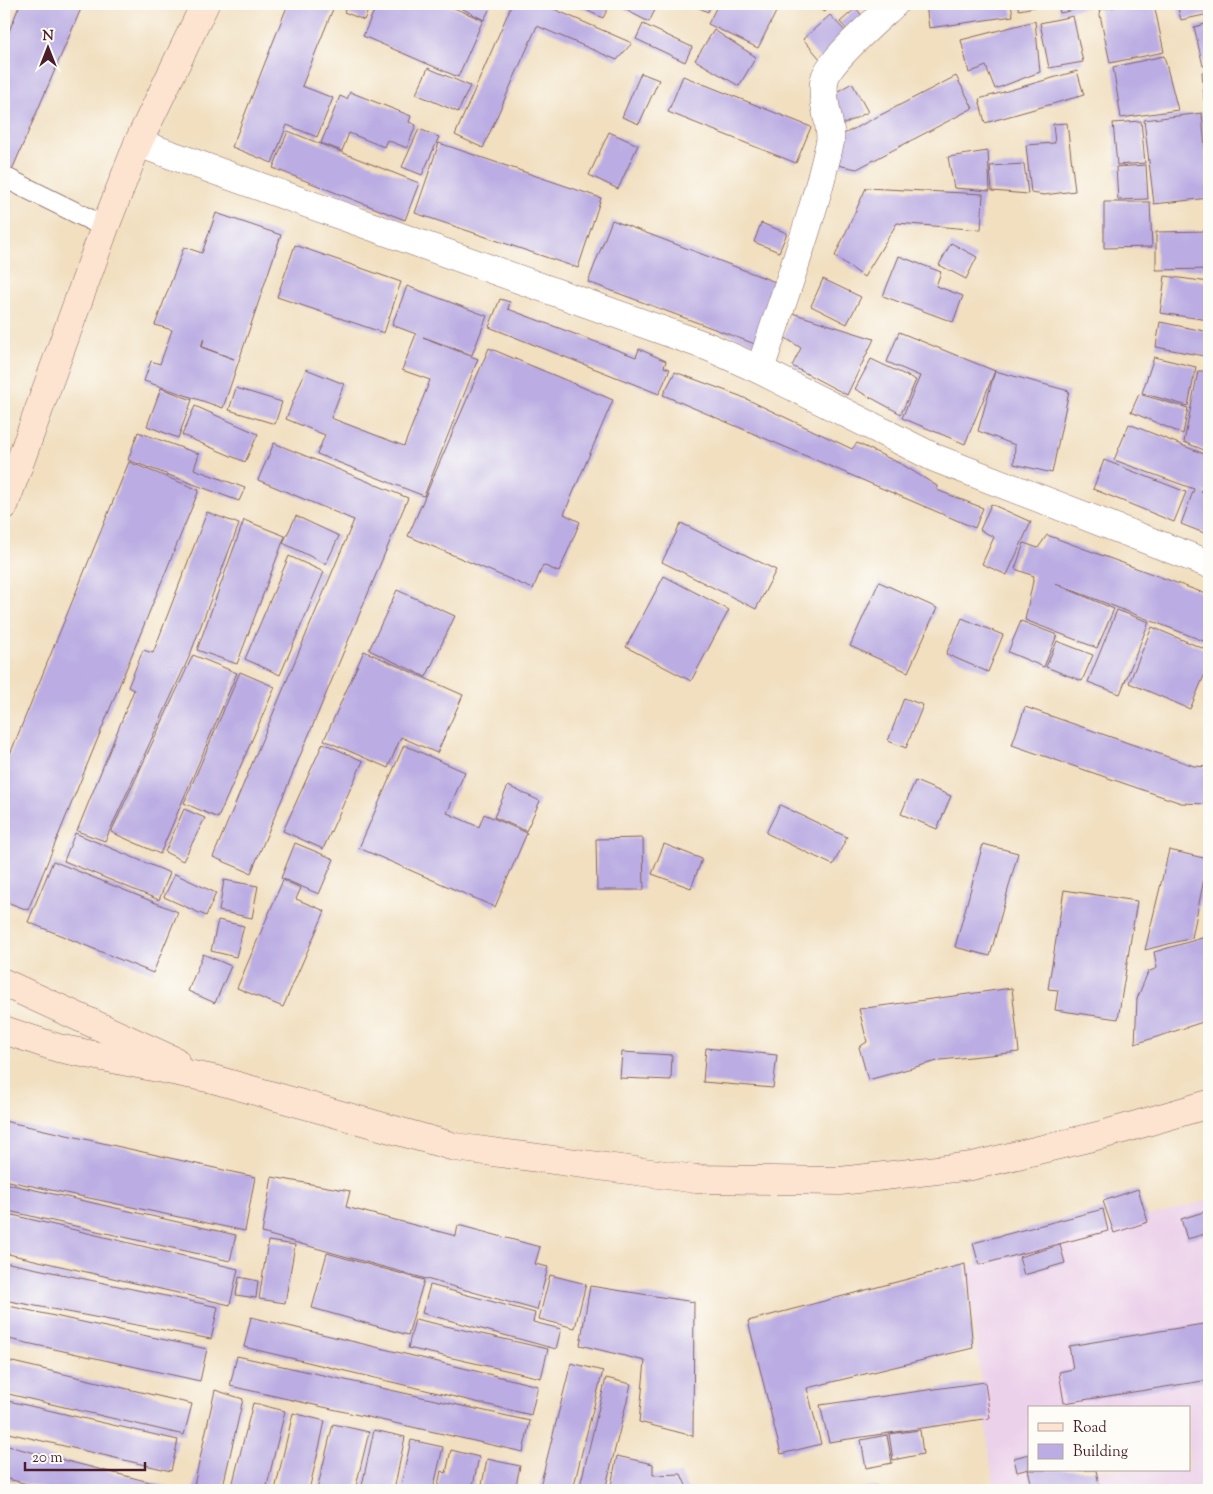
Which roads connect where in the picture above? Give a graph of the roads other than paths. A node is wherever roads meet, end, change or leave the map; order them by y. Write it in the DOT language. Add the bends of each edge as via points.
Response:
graph roads {
  1 [pos="205,4"];
  2 [pos="894,4"];
  3 [pos="138,144"];
  4 [pos="4,177"];
  5 [pos="105,227"];
  6 [pos="760,370"];
  7 [pos="6,494"];
  8 [pos="1209,564"];
  9 [pos="4,983"];
  10 [pos="4,1030"];
  11 [pos="212,1079"];
  12 [pos="1209,1104"];
  1 -- 3 [label="main road"];
  2 -- 6 [label="street" via="844,52 825,78 824,108 830,139 816,197"];
  3 -- 5 [label="main road"];
  3 -- 6 [label="street" via="709,347"];
  4 -- 5 [label="lane"];
  5 -- 7 [label="main road"];
  6 -- 8 [label="street" via="935,458"];
  9 -- 11 [label="main road"];
  10 -- 11 [label="main road" via="58,1048"];
  11 -- 12 [label="main road" via="455,1147 696,1180 840,1181 972,1166 1109,1134"];
}
